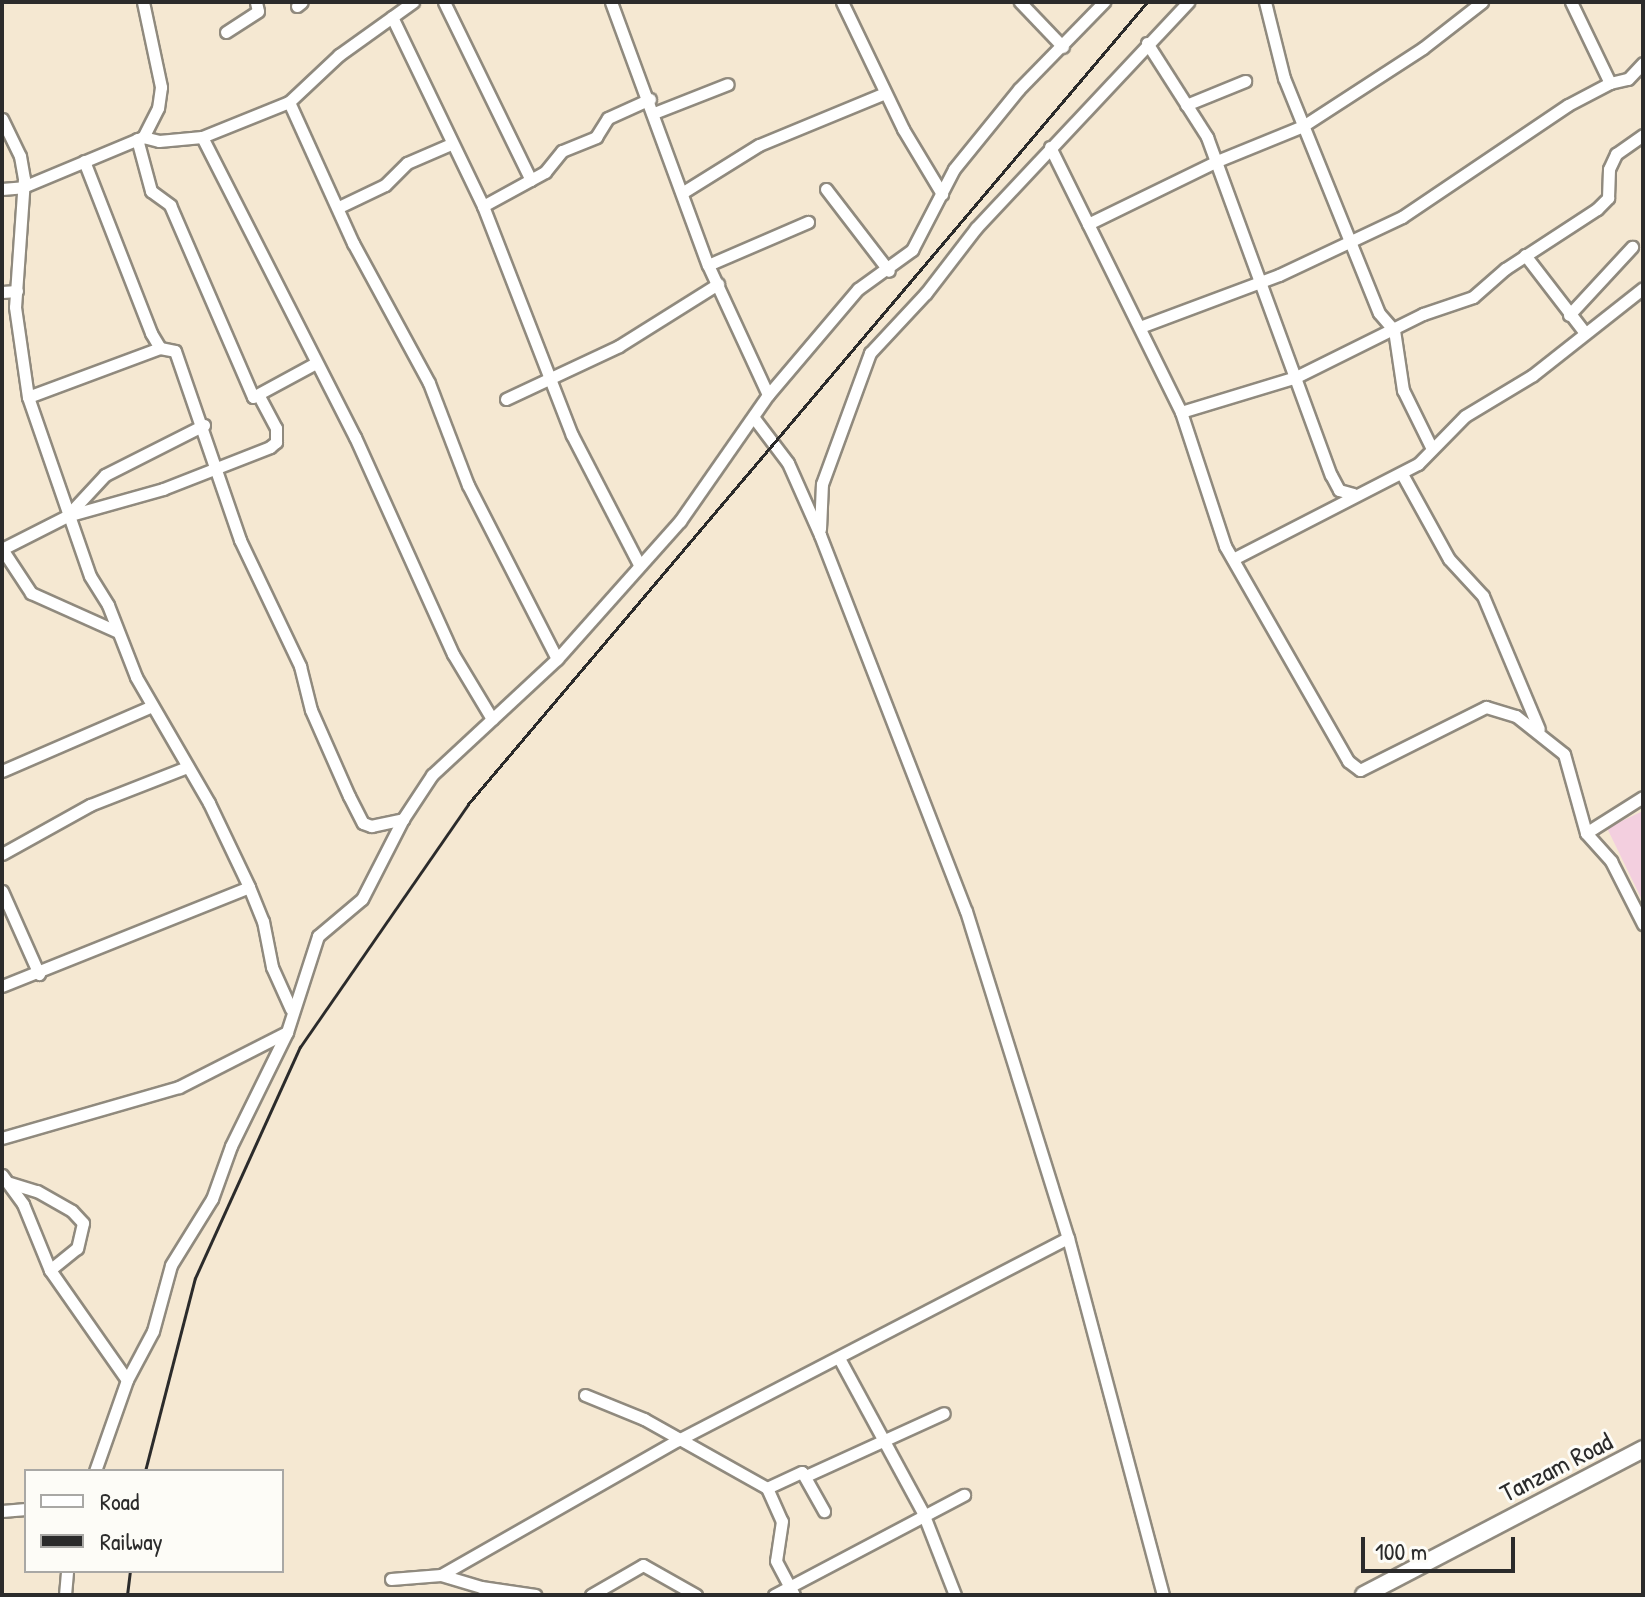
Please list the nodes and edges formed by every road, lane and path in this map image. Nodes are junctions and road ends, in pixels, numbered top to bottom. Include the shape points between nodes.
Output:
1 (143, 2) edge
2 (256, 2) edge
3 (413, 2) edge
4 (444, 2) edge
5 (611, 2) edge
6 (842, 2) edge
7 (1020, 2) edge
8 (1104, 2) edge
9 (1188, 2) edge
10 (1265, 2) edge
11 (1482, 2) edge
12 (1571, 2) edge
13 (392, 17) junction
14 (226, 32) dead end
15 (1147, 43) junction
16 (1063, 47) junction
17 (1643, 63) edge
18 (1245, 81) dead end
19 (1610, 83) junction
20 (728, 84) dead end
21 (885, 93) junction
22 (650, 99) junction
23 (289, 102) junction
24 (1186, 105) junction
25 (654, 113) junction
26 (2, 119) edge
27 (1303, 126) junction
28 (1643, 135) edge
29 (202, 137) junction
30 (140, 138) junction
31 (451, 144) junction
32 (1050, 147) junction
33 (84, 161) junction
34 (1217, 161) junction
35 (531, 180) junction
36 (23, 187) junction
37 (2, 189) edge
38 (826, 189) dead end
39 (685, 191) junction
40 (942, 194) junction
41 (483, 206) junction
42 (339, 207) junction
43 (808, 222) dead end
44 (1088, 224) junction
45 (1348, 239) junction
46 (1632, 247) dead end
47 (1525, 255) junction
48 (708, 265) junction
49 (889, 271) junction
50 (1262, 279) junction
51 (718, 284) junction
52 (1643, 288) edge
53 (17, 291) junction
54 (2, 292) edge
55 (1569, 315) junction
56 (1140, 327) junction
57 (1394, 330) junction
58 (1585, 333) junction
59 (160, 348) junction
60 (314, 364) junction
61 (549, 376) junction
62 (1296, 377) junction
63 (768, 395) junction
64 (259, 396) junction
65 (28, 397) junction
66 (506, 399) dead end
67 (1181, 412) junction
68 (754, 418) junction
69 (204, 425) junction
70 (1431, 447) junction
71 (216, 466) junction
72 (1402, 474) junction
73 (1353, 494) junction
74 (67, 516) junction
75 (820, 535) junction
76 (2, 549) edge
77 (1233, 559) junction
78 (639, 564) junction
79 (116, 631) junction
80 (557, 659) junction
81 (152, 706) junction
82 (492, 719) junction
83 (1540, 730) junction
84 (187, 767) junction
85 (2, 771) edge
86 (1643, 797) edge
87 (403, 819) junction
88 (1586, 833) junction
89 (2, 854) edge
90 (249, 887) junction
91 (2, 891) edge
92 (1643, 924) edge
93 (39, 974) junction
94 (2, 986) edge
95 (291, 1009) junction
96 (287, 1032) junction
97 (2, 1138) edge
98 (6, 1179) edge
99 (1068, 1238) junction
100 (50, 1270) junction
101 (840, 1360) junction
102 (127, 1380) junction
103 (585, 1395) dead end
104 (944, 1413) dead end
105 (678, 1440) junction
106 (881, 1442) junction
107 (1643, 1449) edge
108 (96, 1469) edge
109 (808, 1475) junction
110 (767, 1488) junction
111 (964, 1495) dead end
112 (24, 1509) edge
113 (2, 1511) edge
114 (824, 1511) dead end
115 (923, 1513) junction
116 (67, 1573) edge
117 (441, 1575) junction
118 (391, 1579) dead end
119 (792, 1591) edge
120 (65, 1595) edge
121 (535, 1595) edge
122 (591, 1595) edge
123 (696, 1595) edge
124 (774, 1595) edge
125 (955, 1595) edge
126 (1163, 1595) edge
127 (1364, 1595) edge

1 - 30 street via 161,87 158,108
2 - 14 street via 258,11
3 - 13 street
4 - 35 street
5 - 22 street
6 - 21 street
7 - 16 street
8 - 16 street
9 - 15 street
10 - 27 street
11 - 27 street via 1423,48
12 - 19 street
13 - 23 street via 339,55
13 - 31 street
15 - 24 street
15 - 32 street
16 - 40 street via 1019,89 954,169
17 - 19 street via 1628,79
18 - 24 street
19 - 45 street via 1556,113 1402,217
20 - 25 street
21 - 39 street via 759,145
21 - 40 street
22 - 25 street
22 - 35 street via 608,118 596,137 562,151
23 - 29 street
23 - 42 street
24 - 34 street
25 - 39 street
26 - 36 street via 20,156
27 - 34 street
27 - 45 street
28 - 47 street via 1612,162 1608,198 1585,220
29 - 30 street
29 - 60 street
30 - 33 street
30 - 64 street via 151,191 170,205 241,372 253,397
31 - 41 street
31 - 42 street via 407,163 385,185
32 - 44 street
32 - 75 street via 870,353 822,484
33 - 36 street
33 - 59 street
34 - 44 street
34 - 50 street
35 - 41 street
36 - 37 street
36 - 53 street
38 - 49 street
39 - 48 street
40 - 49 street via 925,233
41 - 61 street
42 - 80 street via 359,256 429,383 462,471
43 - 48 street
44 - 56 street
45 - 50 street
45 - 57 street via 1379,313
46 - 55 street
47 - 55 street
47 - 57 street via 1473,297
48 - 51 street
49 - 63 street via 858,289
50 - 56 street
50 - 62 street
51 - 61 street via 619,346
51 - 63 street
52 - 58 street
53 - 54 street
53 - 65 street via 16,329
55 - 58 street
56 - 67 street
57 - 62 street
57 - 70 street via 1403,390
58 - 70 street via 1533,375 1465,416
59 - 65 street
59 - 69 street via 175,351
60 - 64 street
60 - 82 street via 355,437 453,654
61 - 66 street
61 - 78 street via 604,503
62 - 67 street
62 - 73 street via 1331,475 1339,490
63 - 68 street
64 - 71 street via 276,428 276,442
65 - 74 street
67 - 77 street via 1214,521
68 - 75 street via 788,463
68 - 78 street via 741,429 708,487
69 - 71 street
69 - 74 street via 105,475
70 - 72 street
71 - 74 street via 163,489
71 - 87 street via 240,540 300,666 311,710 363,823
72 - 73 street
72 - 83 street via 1449,559 1483,596
73 - 77 street
74 - 76 street
74 - 79 street
75 - 99 street via 966,911
76 - 79 street via 31,593
77 - 83 street via 1354,769 1486,707
78 - 80 street
79 - 81 street
80 - 82 street
81 - 84 street
81 - 85 street
82 - 87 street via 432,775
83 - 88 street via 1564,754
84 - 89 street via 90,805
84 - 90 street
86 - 88 street
87 - 95 street via 362,899 318,936
88 - 92 street via 1611,861
90 - 93 street
90 - 95 street via 263,921 272,967
91 - 93 street
93 - 94 street
95 - 96 street
96 - 97 street via 179,1087
96 - 102 street via 231,1146 212,1199 171,1265 153,1331
98 - 100 street
98 - 100 street via 37,1191 83,1223 77,1248
99 - 101 street
99 - 126 street
100 - 102 street
101 - 105 street
101 - 106 street
102 - 108 street
103 - 105 street
104 - 106 street
105 - 110 street
105 - 117 street
106 - 109 street
106 - 115 street
107 - 127 highway, Tanzam Road
109 - 110 street via 798,1472
109 - 114 street
110 - 119 street via 782,1521 777,1565
111 - 115 street
112 - 113 street
115 - 119 street
115 - 125 street
116 - 120 street
117 - 118 street
117 - 121 street
119 - 124 street
122 - 123 street via 643,1565

